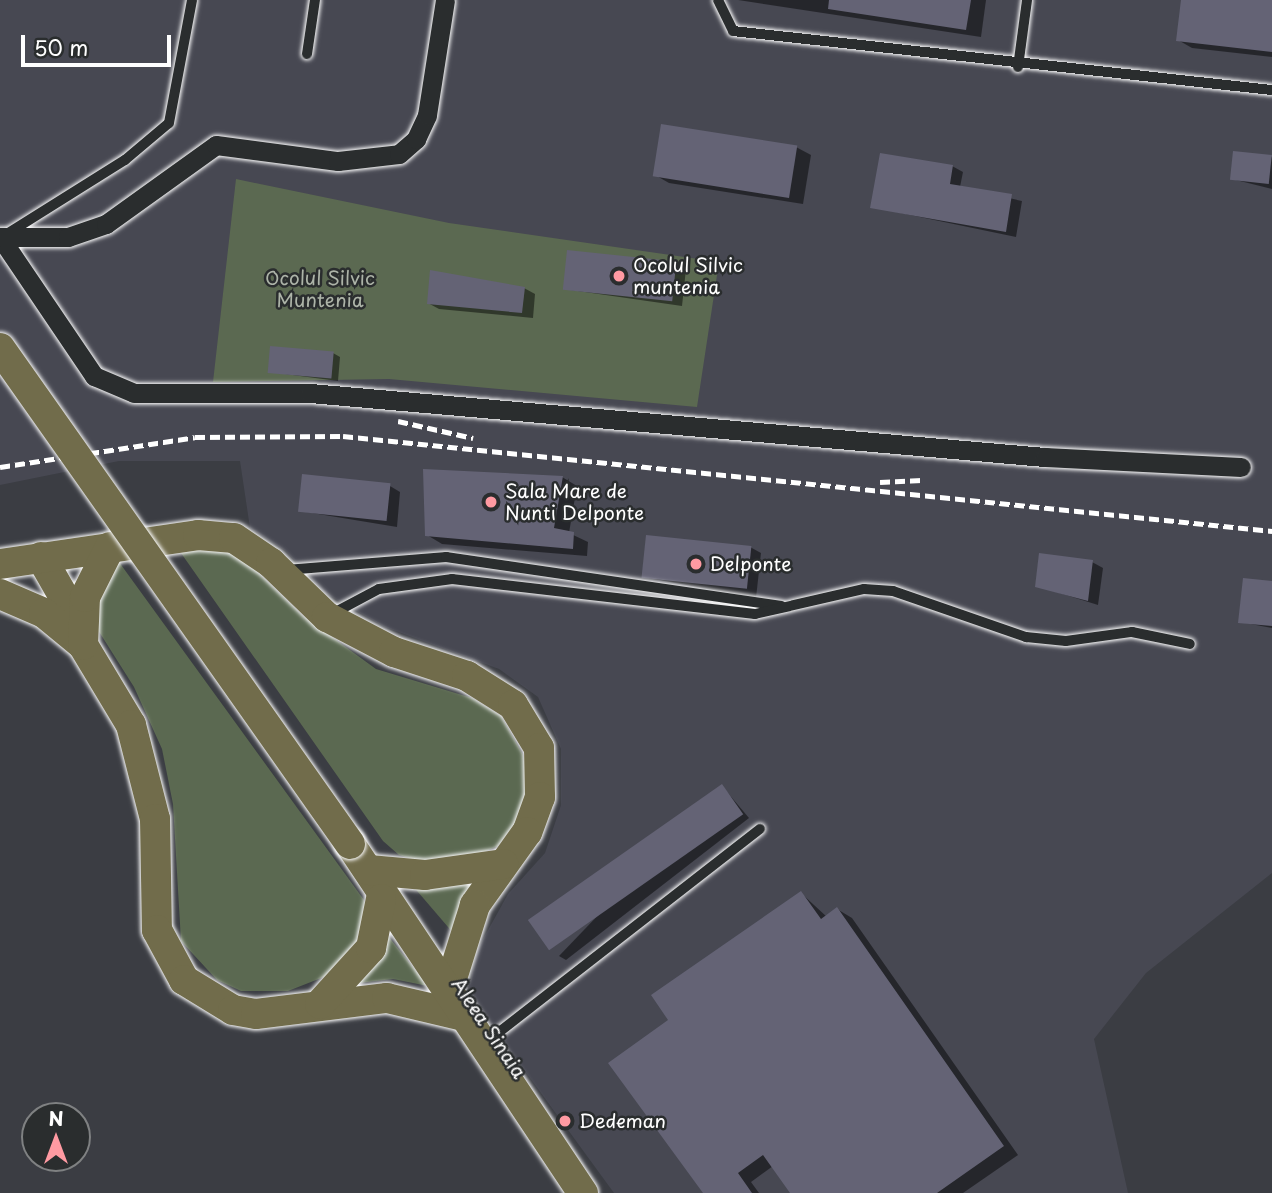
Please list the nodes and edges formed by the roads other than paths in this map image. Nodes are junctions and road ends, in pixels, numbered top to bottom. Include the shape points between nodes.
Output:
1 (192, 0) edge
2 (315, 0) edge
3 (445, 0) edge
4 (718, 0) edge
5 (1027, 0) edge
6 (307, 54) dead end
7 (1018, 67) junction
8 (1272, 90) edge
9 (0, 228) edge
10 (0, 238) edge
11 (0, 348) edge
12 (1241, 467) dead end
13 (110, 547) junction
14 (15, 563) edge
15 (279, 571) junction
16 (0, 594) edge
17 (792, 608) junction
18 (44, 613) junction
19 (327, 617) junction
20 (82, 635) junction
21 (1190, 644) dead end
22 (760, 829) dead end
23 (503, 864) junction
24 (369, 870) junction
25 (381, 899) junction
26 (453, 975) junction
27 (320, 1004) junction
28 (463, 1016) junction
29 (495, 1036) junction
30 (583, 1193) edge
31 (602, 1193) edge

1 - 10 lane via 169,123 125,160
2 - 6 lane
3 - 10 street via 426,115 416,139 399,154 357,162 216,145 106,224 68,237
4 - 7 lane via 733,31
5 - 7 lane
7 - 8 lane
9 - 10 street
10 - 12 street via 94,376 134,393 310,393 1045,457
11 - 24 main road, Aleea Sinaia, bridge
13 - 14 main road
13 - 15 main road via 214,534 250,545
13 - 20 main road via 85,597
14 - 18 main road
14 - 20 main road
15 - 17 lane via 446,557
15 - 19 main road
16 - 18 main road
17 - 19 lane via 755,614 452,579 379,589
17 - 21 lane via 864,589 893,591 1026,637 1066,641 1132,632
18 - 20 main road
19 - 23 main road via 394,652 467,676 513,705 527,723 539,748 540,797 527,832
20 - 27 main road via 143,756 155,819 155,908 167,955 184,980 233,1010 278,1014
22 - 29 lane
23 - 24 main road via 425,875
23 - 26 main road via 475,905
24 - 25 main road, Aleea Sinaia
24 - 26 main road, Aleea Sinaia via 394,890
25 - 27 main road via 371,948
25 - 28 main road, Aleea Sinaia
26 - 29 main road, Aleea Sinaia
27 - 28 main road via 387,998
28 - 30 main road, Aleea Sinaia
29 - 31 main road, Aleea Sinaia

